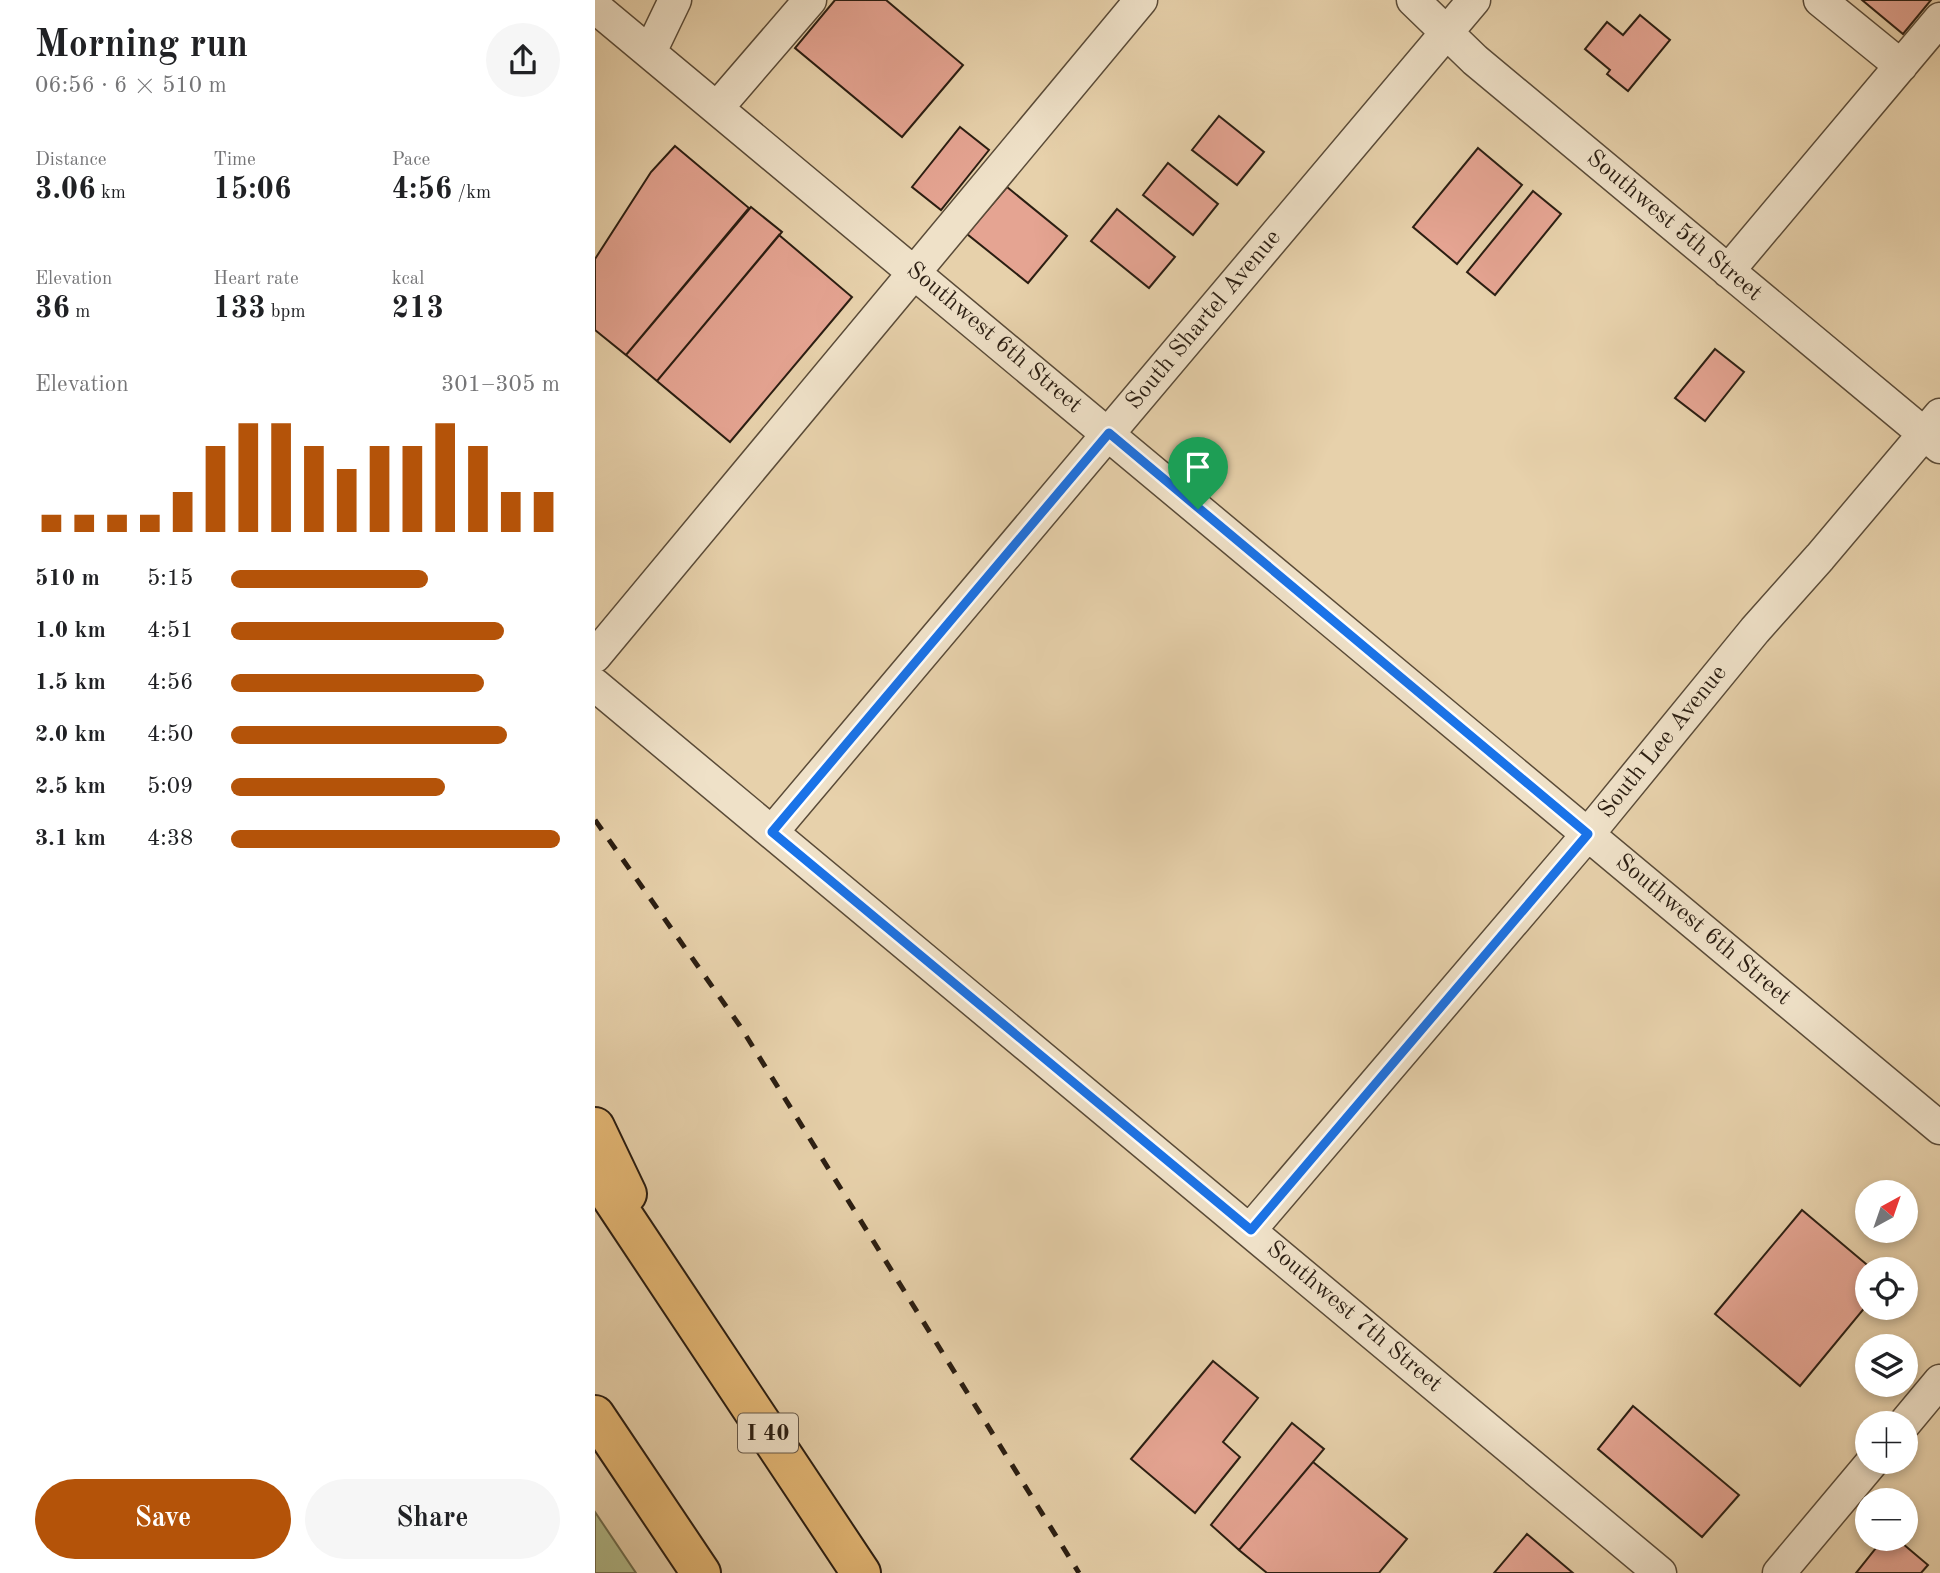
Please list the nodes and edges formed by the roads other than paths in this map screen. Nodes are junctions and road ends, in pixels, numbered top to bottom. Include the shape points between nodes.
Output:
1 (675, 0) edge
2 (810, 0) edge
3 (1141, 0) edge
4 (1413, 0) edge
5 (1474, 0) edge
6 (1821, 0) edge
7 (595, 7) edge
8 (1940, 19) edge
9 (1447, 32) junction
10 (650, 52) junction
11 (1901, 66) junction
12 (717, 108) junction
13 (914, 271) junction
14 (1728, 271) junction
15 (1935, 432) edge
16 (1109, 433) junction
17 (595, 656) edge
18 (595, 685) edge
19 (772, 832) junction
20 (1588, 834) junction
21 (595, 1127) edge
22 (1940, 1128) edge
23 (595, 1172) edge
24 (1251, 1230) junction
25 (675, 1293) junction
26 (1940, 1381) edge
27 (1915, 1411) edge
28 (595, 1415) edge
29 (1862, 1474) edge
30 (701, 1573) edge
31 (861, 1573) edge
32 (1660, 1573) edge
33 (1779, 1573) edge

1 - 10 street
2 - 12 street
3 - 13 street
4 - 9 street, Southwest 5th Street
5 - 9 street, South Shartel Avenue
6 - 11 street
7 - 10 street, Southwest 6th Street
8 - 11 street
9 - 14 street, Southwest 5th Street
9 - 16 street, South Shartel Avenue
10 - 12 street, Southwest 6th Street
11 - 14 street
12 - 13 street, Southwest 6th Street
13 - 16 street, Southwest 6th Street
13 - 17 street
14 - 15 street, Southwest 5th Street
15 - 20 street, South Lee Avenue via 1755,630
16 - 19 street, South Shartel Avenue
16 - 20 street, Southwest 6th Street
18 - 19 street, Southwest 7th Street
19 - 24 street, Southwest 7th Street
20 - 22 street, Southwest 6th Street
20 - 24 street, South Lee Avenue
21 - 25 highway
23 - 25 highway, I 40
24 - 32 street, Southwest 7th Street
25 - 31 highway, I 40
26 - 27 street
28 - 30 highway
29 - 33 street

